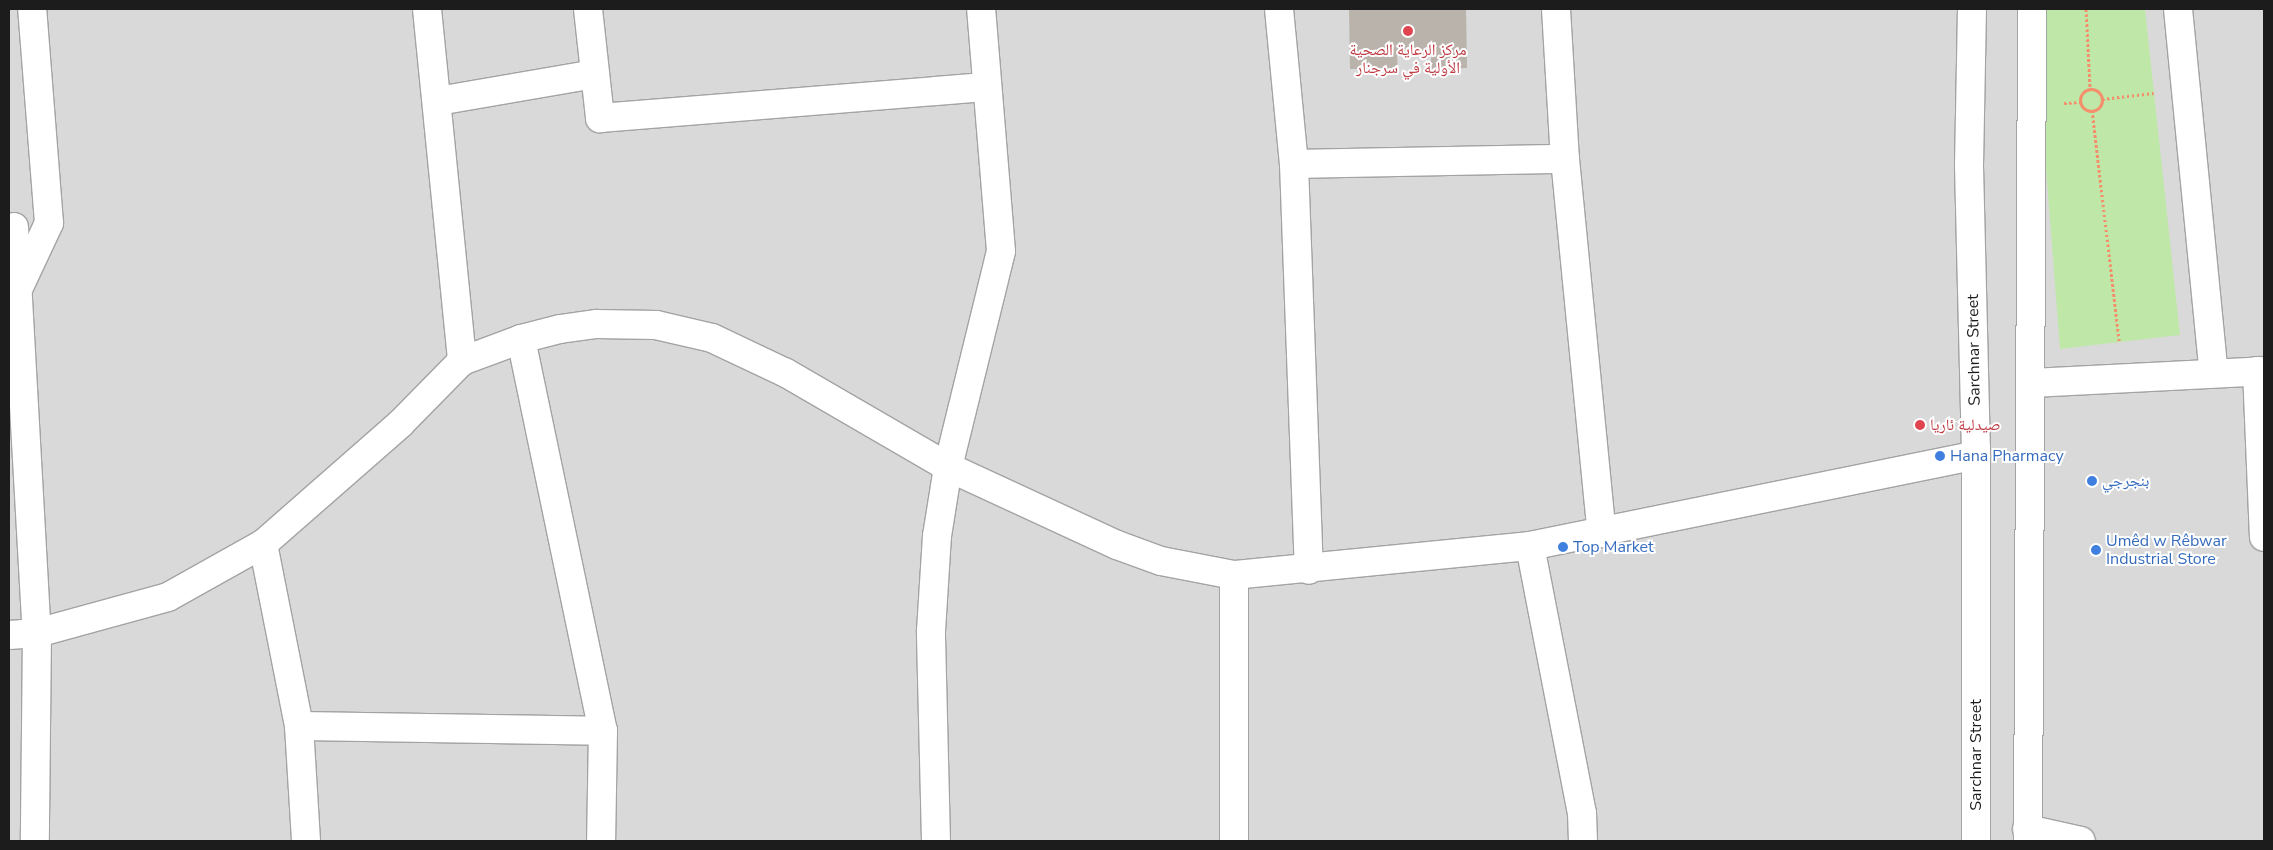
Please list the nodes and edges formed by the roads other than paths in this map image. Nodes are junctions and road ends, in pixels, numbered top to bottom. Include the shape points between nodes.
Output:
1 (32, 9) edge
2 (427, 9) edge
3 (588, 9) edge
4 (980, 9) edge
5 (1279, 9) edge
6 (1556, 9) edge
7 (1972, 9) edge
8 (2032, 9) edge
9 (2178, 9) edge
10 (595, 74) junction
11 (985, 87) junction
12 (438, 101) junction
13 (1564, 159) junction
14 (1294, 164) junction
15 (49, 223) junction
16 (11, 228) edge
17 (17, 291) junction
18 (521, 339) junction
19 (462, 362) junction
20 (2261, 371) edge
21 (2214, 373) junction
22 (2031, 383) junction
23 (1976, 455) junction
24 (948, 467) junction
25 (1602, 532) junction
26 (2264, 537) edge
27 (263, 544) junction
28 (1530, 546) junction
29 (1309, 570) junction
30 (1234, 575) junction
31 (37, 633) junction
32 (9, 635) edge
33 (299, 726) junction
34 (603, 731) junction
35 (2028, 835) edge
36 (35, 841) edge
37 (306, 841) edge
38 (601, 841) edge
39 (936, 841) edge
40 (1234, 841) edge
41 (1583, 841) edge
42 (1976, 841) edge
43 (2081, 841) edge

1 - 15 street
2 - 12 street
3 - 10 street
4 - 11 street
5 - 14 street
6 - 13 street
7 - 23 street, Sarchnar Street via 1969,166
8 - 22 street
9 - 21 street
10 - 11 street via 600,118
10 - 12 street
11 - 24 street via 1001,251
12 - 19 street
13 - 14 street
13 - 25 street
14 - 29 street
15 - 16 street
15 - 17 street
16 - 17 street
17 - 31 street
18 - 19 street
18 - 24 street via 597,324 628,323 687,330 712,338 786,373
18 - 34 street
19 - 27 street via 400,424
20 - 21 street
20 - 26 street
21 - 22 street
22 - 35 street
23 - 25 street
23 - 42 street, Sarchnar Street
24 - 30 street via 1117,545 1160,561
24 - 39 street via 937,536 931,631
25 - 28 street
27 - 31 street via 168,596
27 - 33 street
28 - 29 street
28 - 41 street via 1582,813
29 - 30 street
30 - 40 street
31 - 32 street
31 - 36 street
33 - 34 street
33 - 37 street
34 - 38 street
35 - 43 street

